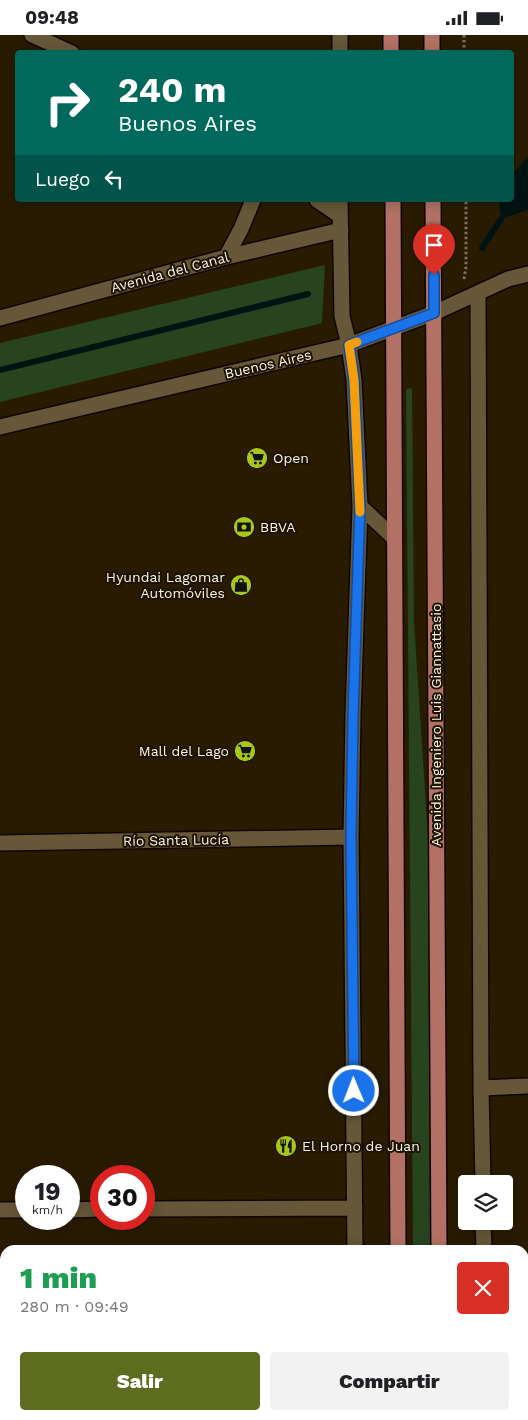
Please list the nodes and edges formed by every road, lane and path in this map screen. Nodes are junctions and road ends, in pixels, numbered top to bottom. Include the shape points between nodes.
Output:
1 (32, 35) edge
2 (340, 35) edge
3 (391, 35) edge
4 (432, 35) edge
5 (464, 35) edge
6 (65, 50) edge
7 (340, 50) edge
8 (391, 50) edge
9 (432, 50) edge
10 (464, 50) edge
11 (252, 202) edge
12 (320, 202) edge
13 (393, 202) edge
14 (433, 202) edge
15 (466, 202) edge
16 (340, 215) edge
17 (226, 257) junction
18 (528, 274) edge
19 (478, 294) junction
20 (461, 300) junction
21 (434, 313) junction
22 (0, 318) edge
23 (394, 329) junction
24 (349, 345) junction
25 (0, 427) edge
26 (360, 506) junction
27 (394, 538) junction
28 (351, 837) junction
29 (0, 843) edge
30 (528, 1086) edge
31 (481, 1088) junction
32 (483, 1175) edge
33 (355, 1207) junction
34 (155, 1209) edge
35 (0, 1210) edge
36 (15, 1210) edge
37 (483, 1230) edge
38 (355, 1245) edge
39 (398, 1245) edge
40 (439, 1245) edge
41 (484, 1245) edge

1 - 6 street
2 - 7 street
3 - 8 main road
4 - 9 main road
5 - 10 path
11 - 17 street
12 - 16 street
13 - 23 main road
14 - 21 main road, Avenida Ingeniero Luis Giannattasio
15 - 20 path via 466,267
16 - 17 street, Avenida del Canal
16 - 24 street via 342,316
17 - 22 street, Avenida del Canal
18 - 19 street, Buenos Aires via 508,279
19 - 20 street, Buenos Aires
19 - 31 street
20 - 21 street, Buenos Aires
21 - 23 street, Buenos Aires
21 - 40 main road, Avenida Ingeniero Luis Giannattasio
23 - 24 street, Buenos Aires
23 - 27 main road
24 - 25 street, Buenos Aires
24 - 26 street via 354,380
26 - 27 street
26 - 28 street
27 - 39 main road
28 - 29 street, Río Santa Lucía
28 - 33 street
30 - 31 street
31 - 32 street
33 - 34 street
33 - 38 street
35 - 36 street
37 - 41 street

